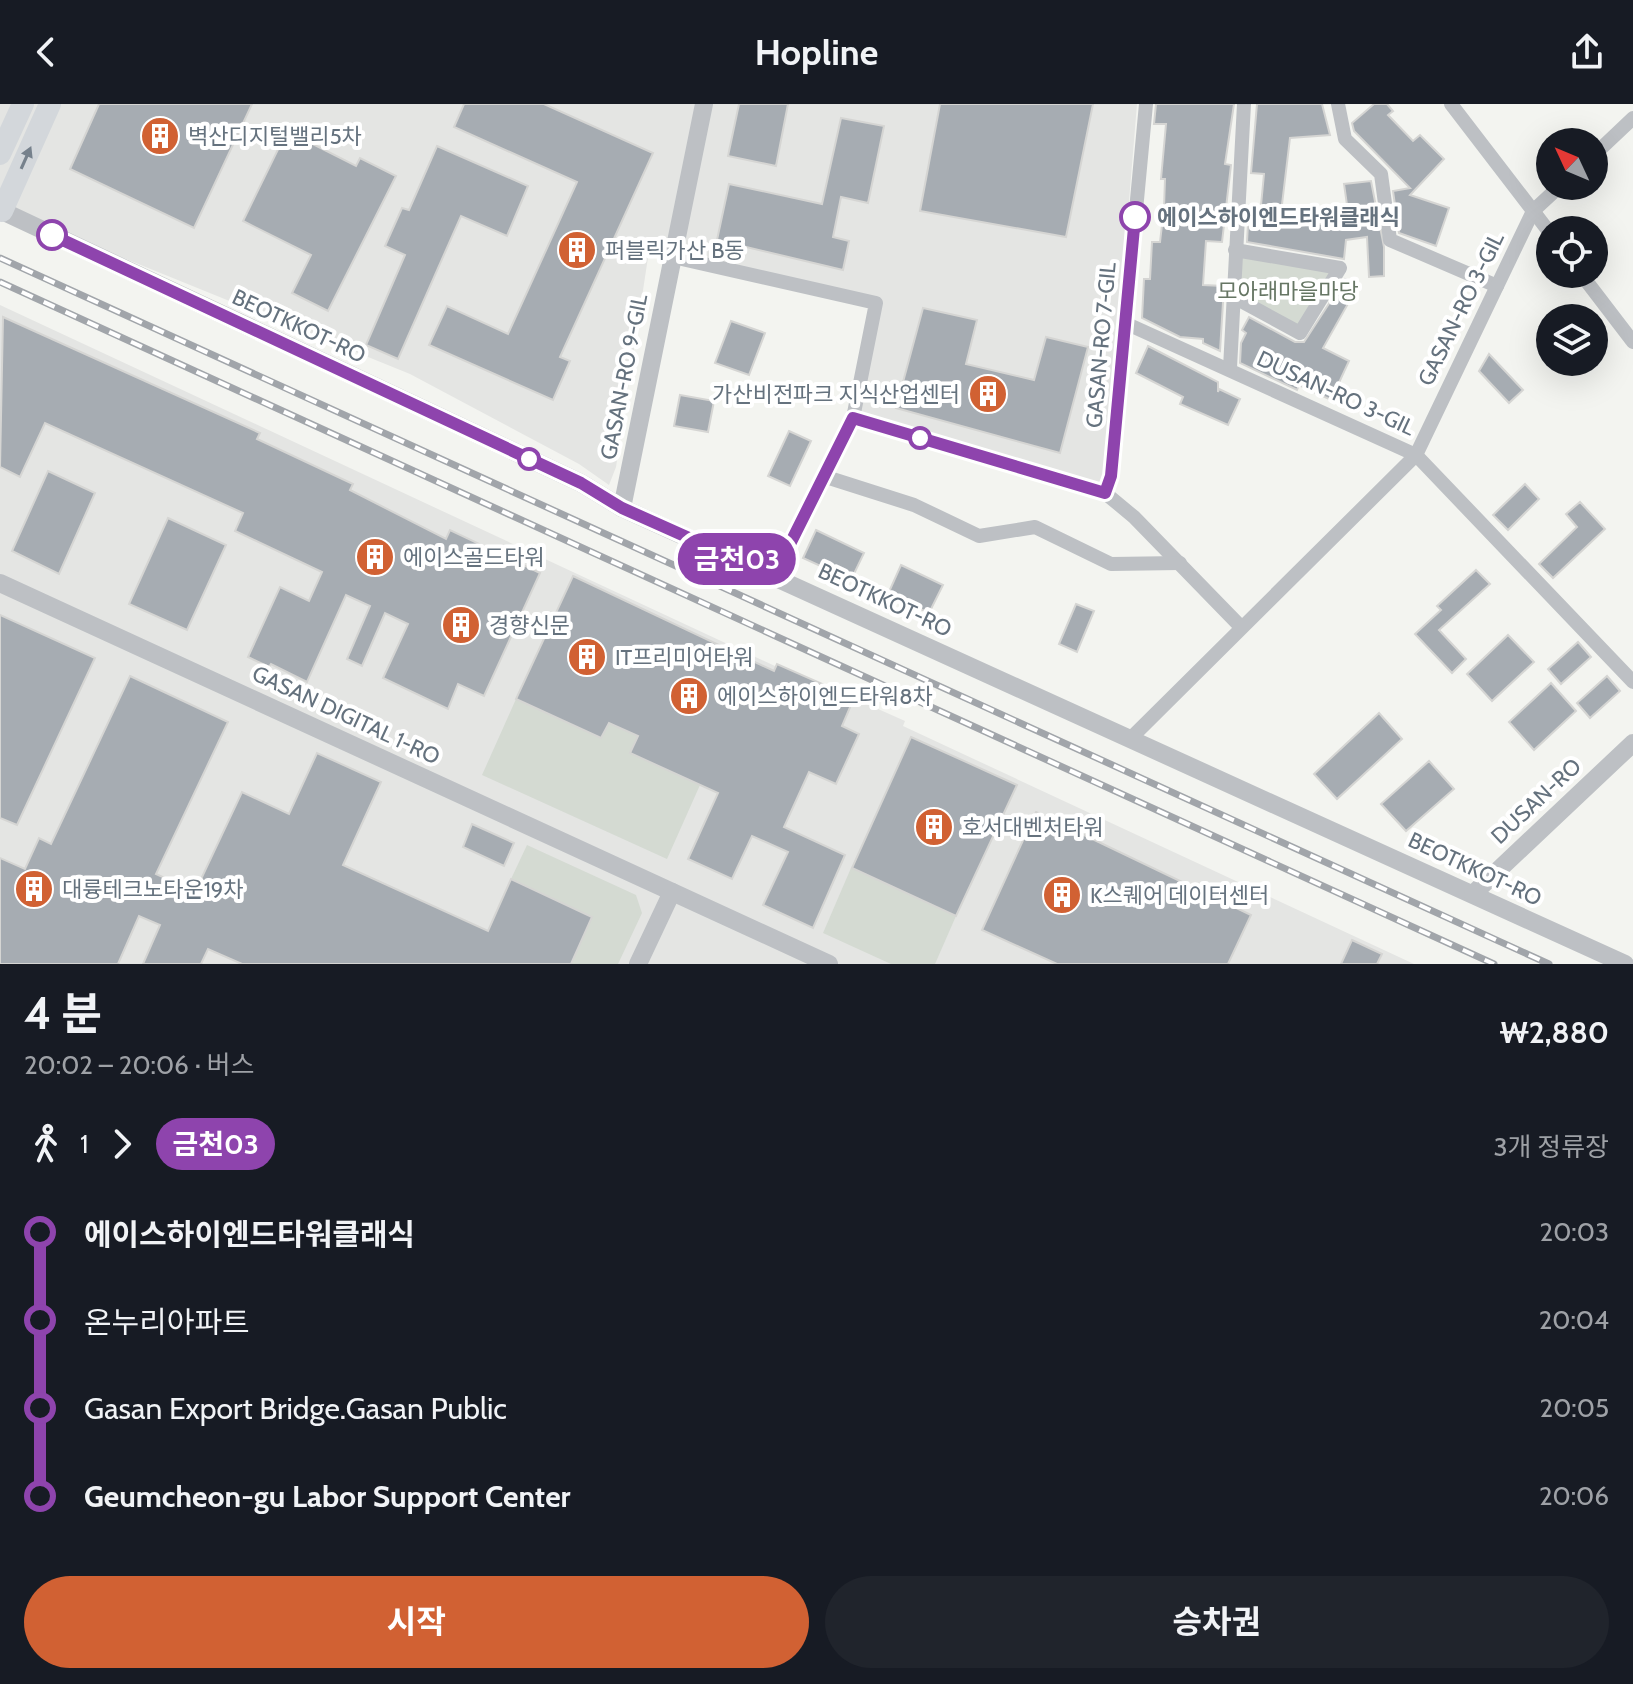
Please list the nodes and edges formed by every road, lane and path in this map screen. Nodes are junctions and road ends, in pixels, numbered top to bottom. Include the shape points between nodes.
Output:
1 (23, 104) edge
2 (50, 104) edge
3 (704, 104) edge
4 (1146, 104) edge
5 (1244, 104) edge
6 (1338, 104) edge
7 (1451, 104) edge
8 (1633, 118) edge
9 (1608, 142) edge
10 (0, 154) edge
11 (1545, 200) edge
12 (1, 211) edge
13 (1533, 211) junction
14 (1537, 216) edge
15 (1235, 250) junction
16 (673, 257) junction
17 (1497, 286) junction
18 (1592, 288) edge
19 (1232, 296) junction
20 (1125, 323) junction
21 (1633, 342) edge
22 (1230, 368) junction
23 (853, 418) junction
24 (1416, 455) junction
25 (823, 476) junction
26 (1105, 493) junction
27 (622, 508) junction
28 (1180, 563) junction
29 (774, 576) junction
30 (0, 583) edge
31 (1241, 627) junction
32 (1633, 682) edge
33 (1130, 739) junction
34 (1633, 743) edge
35 (672, 892) junction
36 (1473, 894) junction
37 (638, 964) edge
38 (829, 964) edge
39 (1625, 964) edge

1 - 10 main road
12 -> 2 main road
3 - 16 street, GASAN-RO 9-GIL
4 - 20 street, GASAN-RO 7-GIL
5 - 15 street
6 - 17 street via 1345,139 1381,174 1390,240
7 - 13 street
8 - 9 street
11 - 13 street, GASAN-RO 3-GIL
12 - 27 street, BEOTKKOT-RO via 581,483
13 - 14 street
13 - 17 street, GASAN-RO 3-GIL
15 - 19 street
15 - 19 street via 1340,268 1300,333
16 - 23 street via 876,303
16 - 27 street, GASAN-RO 9-GIL
17 - 24 street, GASAN-RO 3-GIL
18 - 21 street
19 - 22 street
20 - 22 street, DUSAN-RO 3-GIL
20 - 26 street, GASAN-RO 7-GIL
22 - 24 street, DUSAN-RO 3-GIL
23 - 25 street
23 - 26 street
24 - 31 street, GASAN-RO 3-GIL
24 - 32 street, DUSAN-RO 3-GIL
25 - 28 street via 914,505 979,536 1035,527 1111,564
25 - 29 street
26 - 28 street
27 - 29 street, BEOTKKOT-RO
28 - 31 street
29 - 33 street, BEOTKKOT-RO
30 - 35 street, GASAN DIGITAL 1-RO
31 - 33 street, GASAN-RO 3-GIL
33 - 36 street, BEOTKKOT-RO
34 - 36 street, DUSAN-RO
35 - 37 street
35 - 38 street, GASAN DIGITAL 1-RO
36 - 39 street, BEOTKKOT-RO

